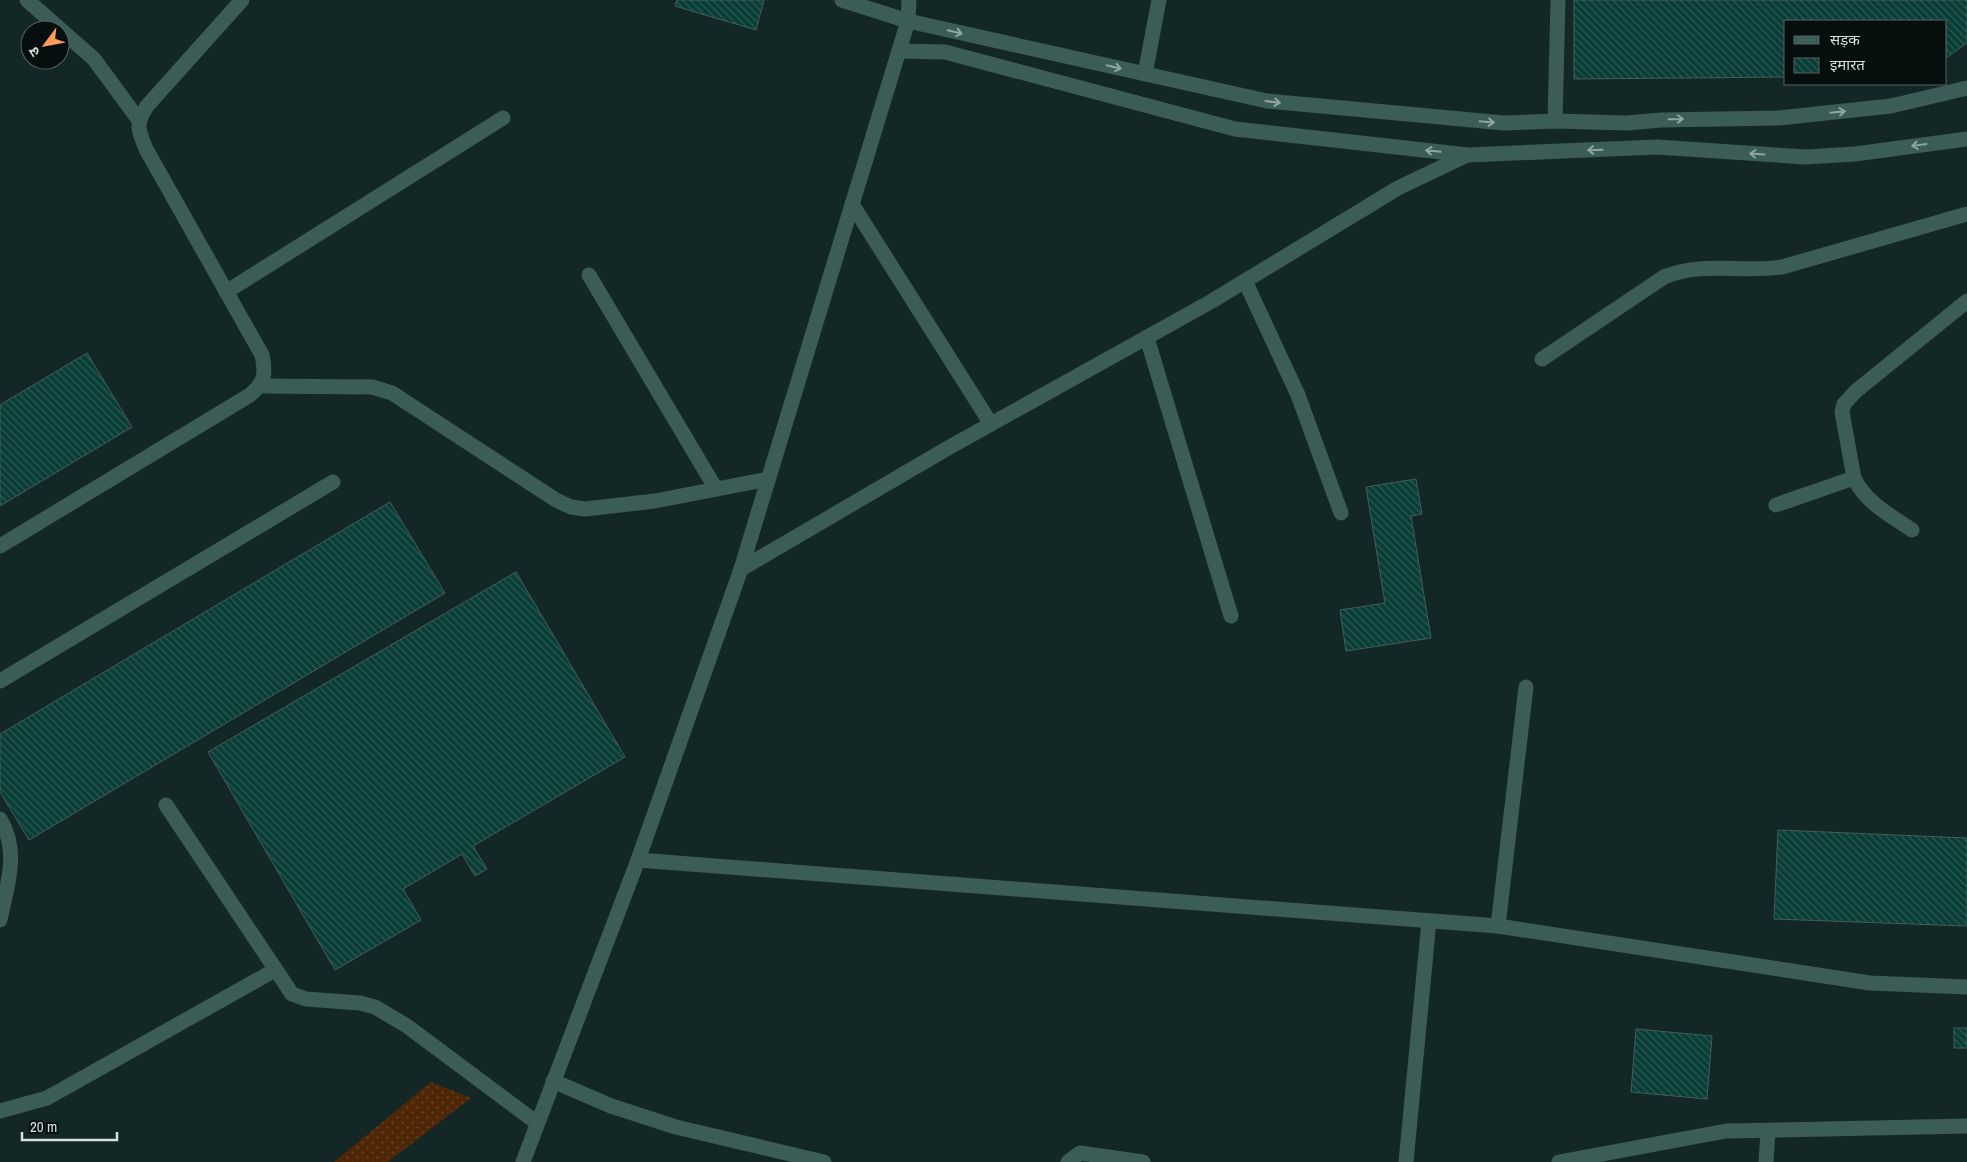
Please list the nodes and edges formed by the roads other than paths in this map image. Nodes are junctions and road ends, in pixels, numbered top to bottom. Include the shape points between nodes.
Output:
1 (27, 0) edge
2 (242, 0) edge
3 (842, 0) edge
4 (909, 0) edge
5 (1159, 0) edge
6 (1558, 0) edge
7 (908, 21) junction
8 (899, 51) junction
9 (1145, 74) junction
10 (1967, 88) edge
11 (503, 118) dead end
12 (138, 119) junction
13 (1554, 121) junction
14 (1967, 139) edge
15 (1468, 155) junction
16 (852, 204) junction
17 (1967, 214) edge
18 (589, 274) dead end
19 (1245, 281) junction
20 (226, 292) junction
21 (1967, 301) edge
22 (1147, 338) junction
23 (1542, 360) dead end
24 (259, 386) junction
25 (990, 424) junction
26 (1854, 478) junction
27 (768, 479) junction
28 (334, 482) dead end
29 (716, 489) junction
30 (1776, 506) dead end
31 (1341, 513) dead end
32 (1912, 530) dead end
33 (0, 546) edge
34 (741, 569) junction
35 (1230, 616) dead end
36 (0, 681) edge
37 (1526, 687) dead end
38 (166, 805) dead end
39 (0, 819) edge
40 (638, 860) junction
41 (0, 920) edge
42 (1429, 921) junction
43 (1498, 926) junction
44 (275, 970) junction
45 (1967, 987) edge
46 (553, 1081) junction
47 (0, 1111) edge
48 (537, 1122) junction
49 (1967, 1126) edge
50 (1768, 1131) junction
51 (1579, 1160) edge
52 (523, 1162) edge
53 (824, 1162) edge
54 (1068, 1162) edge
55 (1143, 1162) edge
56 (1406, 1162) edge
57 (1560, 1162) edge
58 (1766, 1162) edge

1 - 12 street via 94,59
2 - 12 street
3 - 7 street
4 - 7 street
5 - 9 street
6 - 13 street
7 - 8 street
7 -> 9 street
15 -> 8 street via 1235,129 944,52
8 - 16 street
9 -> 13 street via 1267,101 1504,123
13 -> 10 street via 1627,123 1778,118 1891,106
11 - 20 street
12 - 20 street via 146,149
14 -> 15 street via 1806,157 1657,147
15 - 19 street via 1398,188
16 - 25 street
16 - 27 street
17 - 23 street via 1782,267 1678,271 1664,277
18 - 29 street
19 - 22 street
19 - 31 street via 1298,395
20 - 24 street via 262,355 266,370
21 - 26 street via 1844,404 1842,412
22 - 25 street
22 - 35 street
24 - 29 street via 372,387 392,393 571,507 585,509 655,501
24 - 33 street via 250,395
25 - 34 street
26 - 30 street
26 - 32 street via 1869,500
27 - 29 street
27 - 34 street
28 - 36 street
34 - 40 street
37 - 43 street
38 - 44 street
39 - 41 street via 7,830 12,860
40 - 42 street
40 - 46 street
42 - 43 street
42 - 56 street
43 - 45 street via 1870,982
44 - 47 street via 47,1098
44 - 48 street via 292,994 299,997 376,1007 407,1026
46 - 48 street
46 - 53 street via 611,1106 676,1127
48 - 52 street
49 - 50 street
50 - 51 street via 1726,1132
50 - 58 street
51 - 57 street
54 - 55 street via 1080,1153

